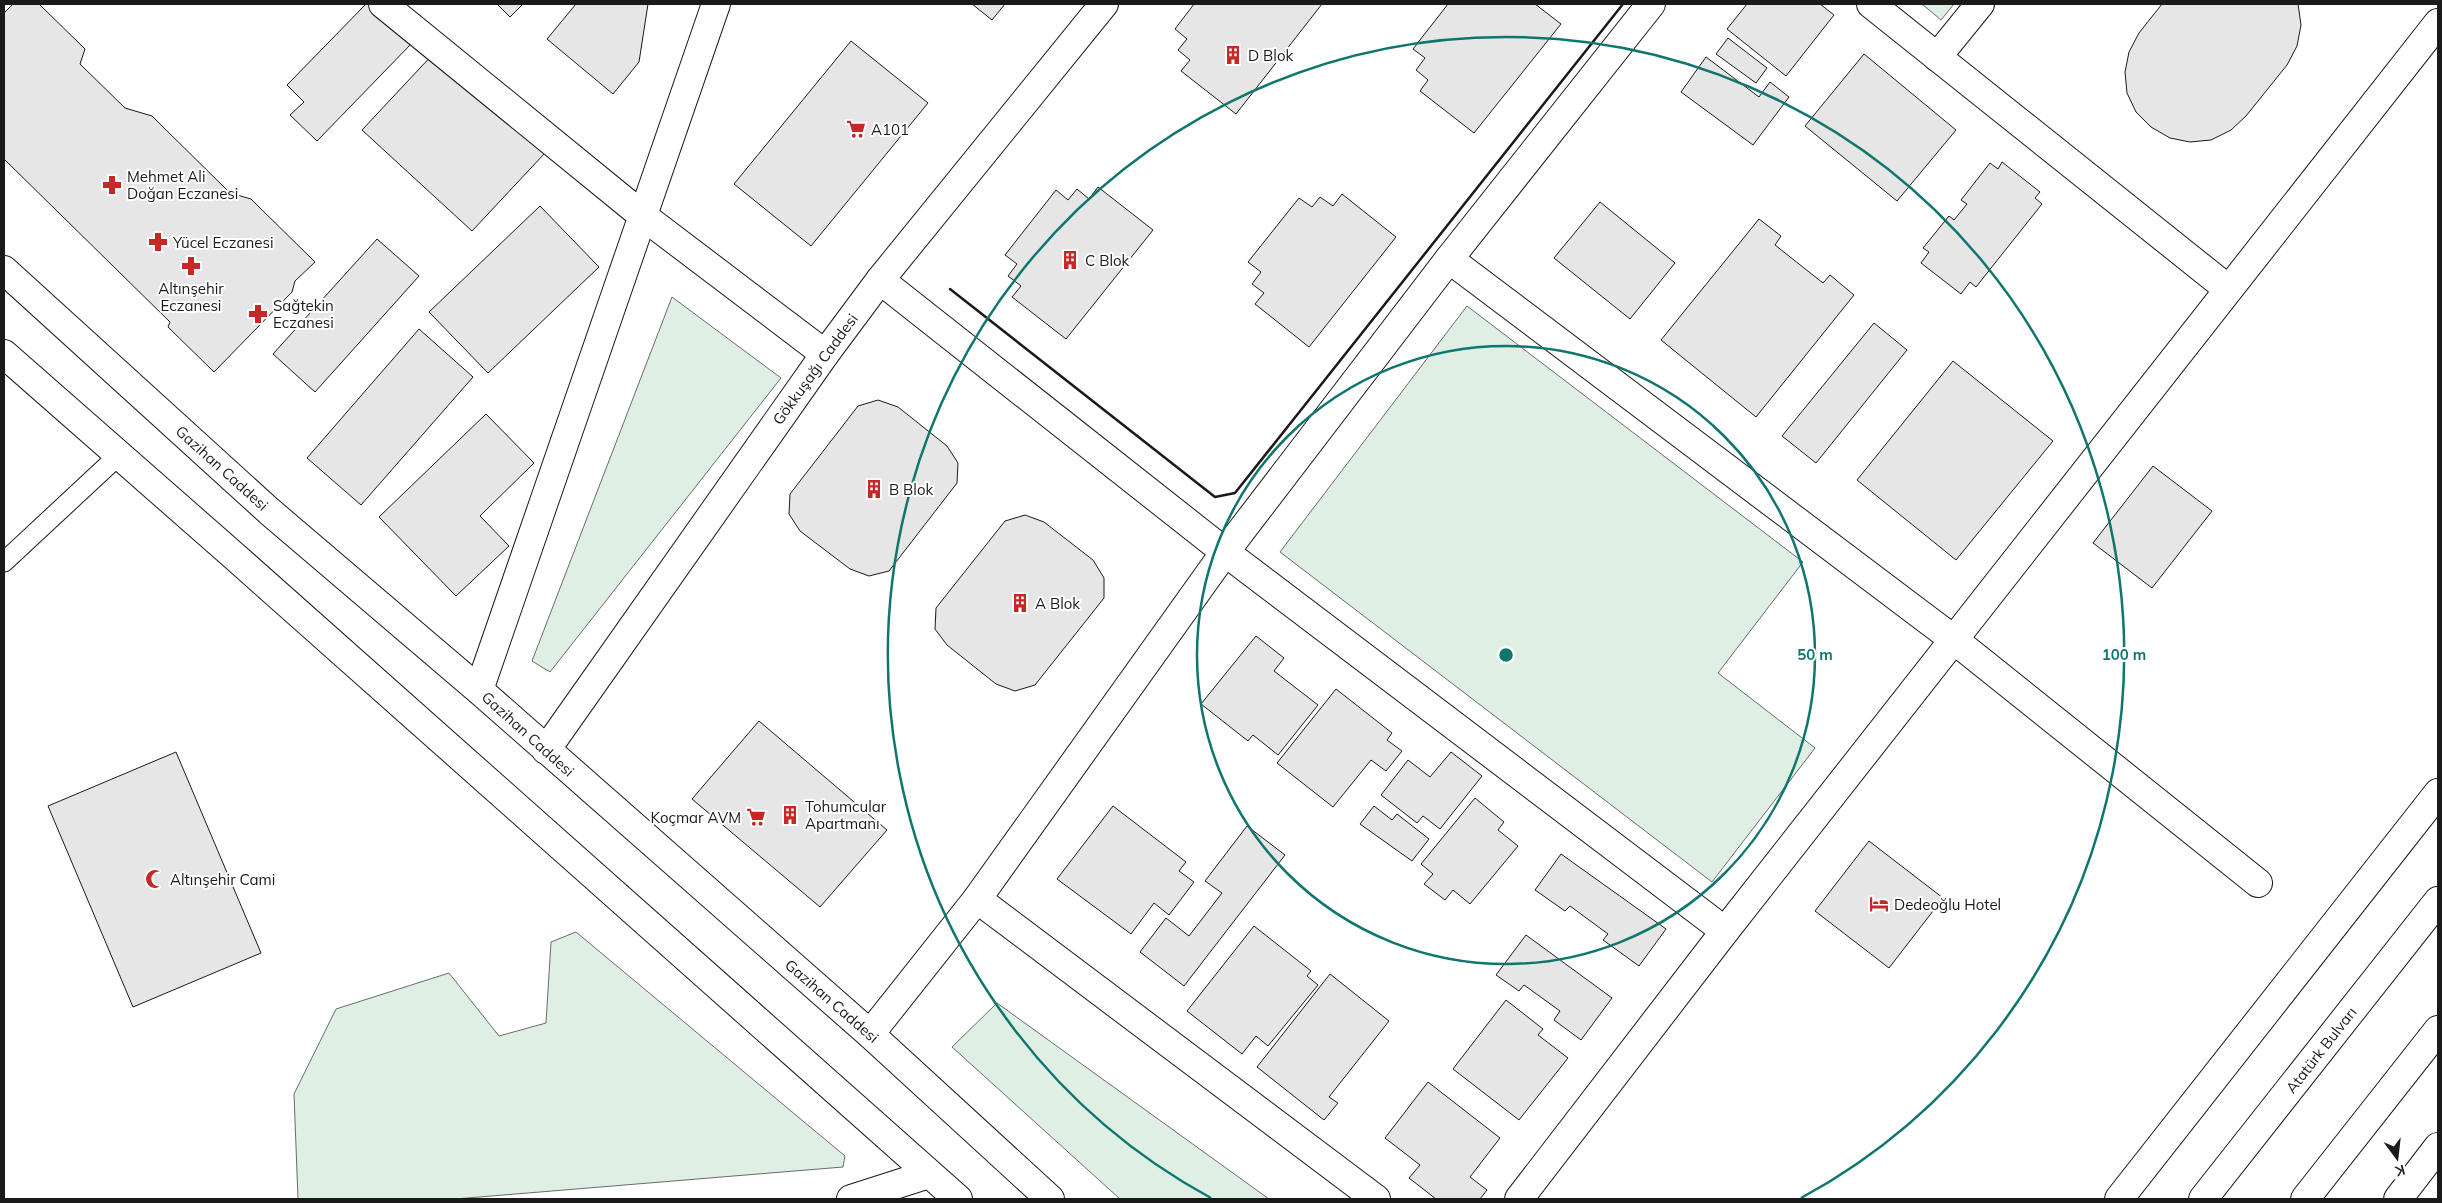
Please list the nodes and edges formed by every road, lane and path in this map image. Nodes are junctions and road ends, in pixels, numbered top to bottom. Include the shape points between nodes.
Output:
1 (383, 4) edge
2 (716, 4) edge
3 (1104, 4) edge
4 (1651, 4) edge
5 (1871, 4) edge
6 (1980, 4) edge
7 (2438, 23) edge
8 (1937, 57) junction
9 (643, 216) junction
10 (1449, 260) junction
11 (4, 270) edge
12 (880, 280) junction
13 (2228, 289) junction
14 (4, 354) edge
15 (824, 354) junction
16 (119, 455) junction
17 (1225, 552) junction
18 (4, 562) edge
19 (1953, 639) junction
20 (479, 690) junction
21 (546, 750) junction
22 (2438, 793) edge
23 (2258, 883) dead end
24 (977, 899) junction
25 (2438, 901) edge
26 (1725, 930) junction
27 (2438, 1030) edge
28 (870, 1034) junction
29 (2438, 1147) edge
30 (929, 1174) junction
31 (851, 1199) edge
32 (958, 1199) edge
33 (1050, 1199) edge
34 (1376, 1199) edge
35 (1519, 1199) edge
36 (2119, 1199) edge
37 (2203, 1199) edge
38 (2305, 1199) edge
39 (2398, 1199) edge

1 - 9 main road
2 - 9 main road
3 - 12 main road, Gökkuşağı Caddesi
4 - 10 main road
5 - 8 main road
6 - 8 main road
7 - 13 main road
8 - 13 main road
9 - 15 main road
9 - 20 main road
10 - 17 main road
10 - 19 main road
11 - 20 main road, Gazihan Caddesi via 270,511
12 - 15 main road, Gökkuşağı Caddesi
12 - 17 main road
13 - 19 main road
14 - 16 main road
15 - 21 main road, Gökkuşağı Caddesi
16 - 18 lane
16 - 30 main road
17 - 24 main road
17 - 26 main road
19 - 23 main road
19 - 26 main road
20 - 21 main road, Gazihan Caddesi
21 - 28 main road, Gazihan Caddesi
22 - 36 main road
24 - 28 main road
24 - 34 main road
25 - 37 main road, Atatürk Bulvarı
26 - 35 main road
27 - 38 main road
28 - 33 main road, Gazihan Caddesi
29 - 39 main road
30 - 31 main road
30 - 32 main road

